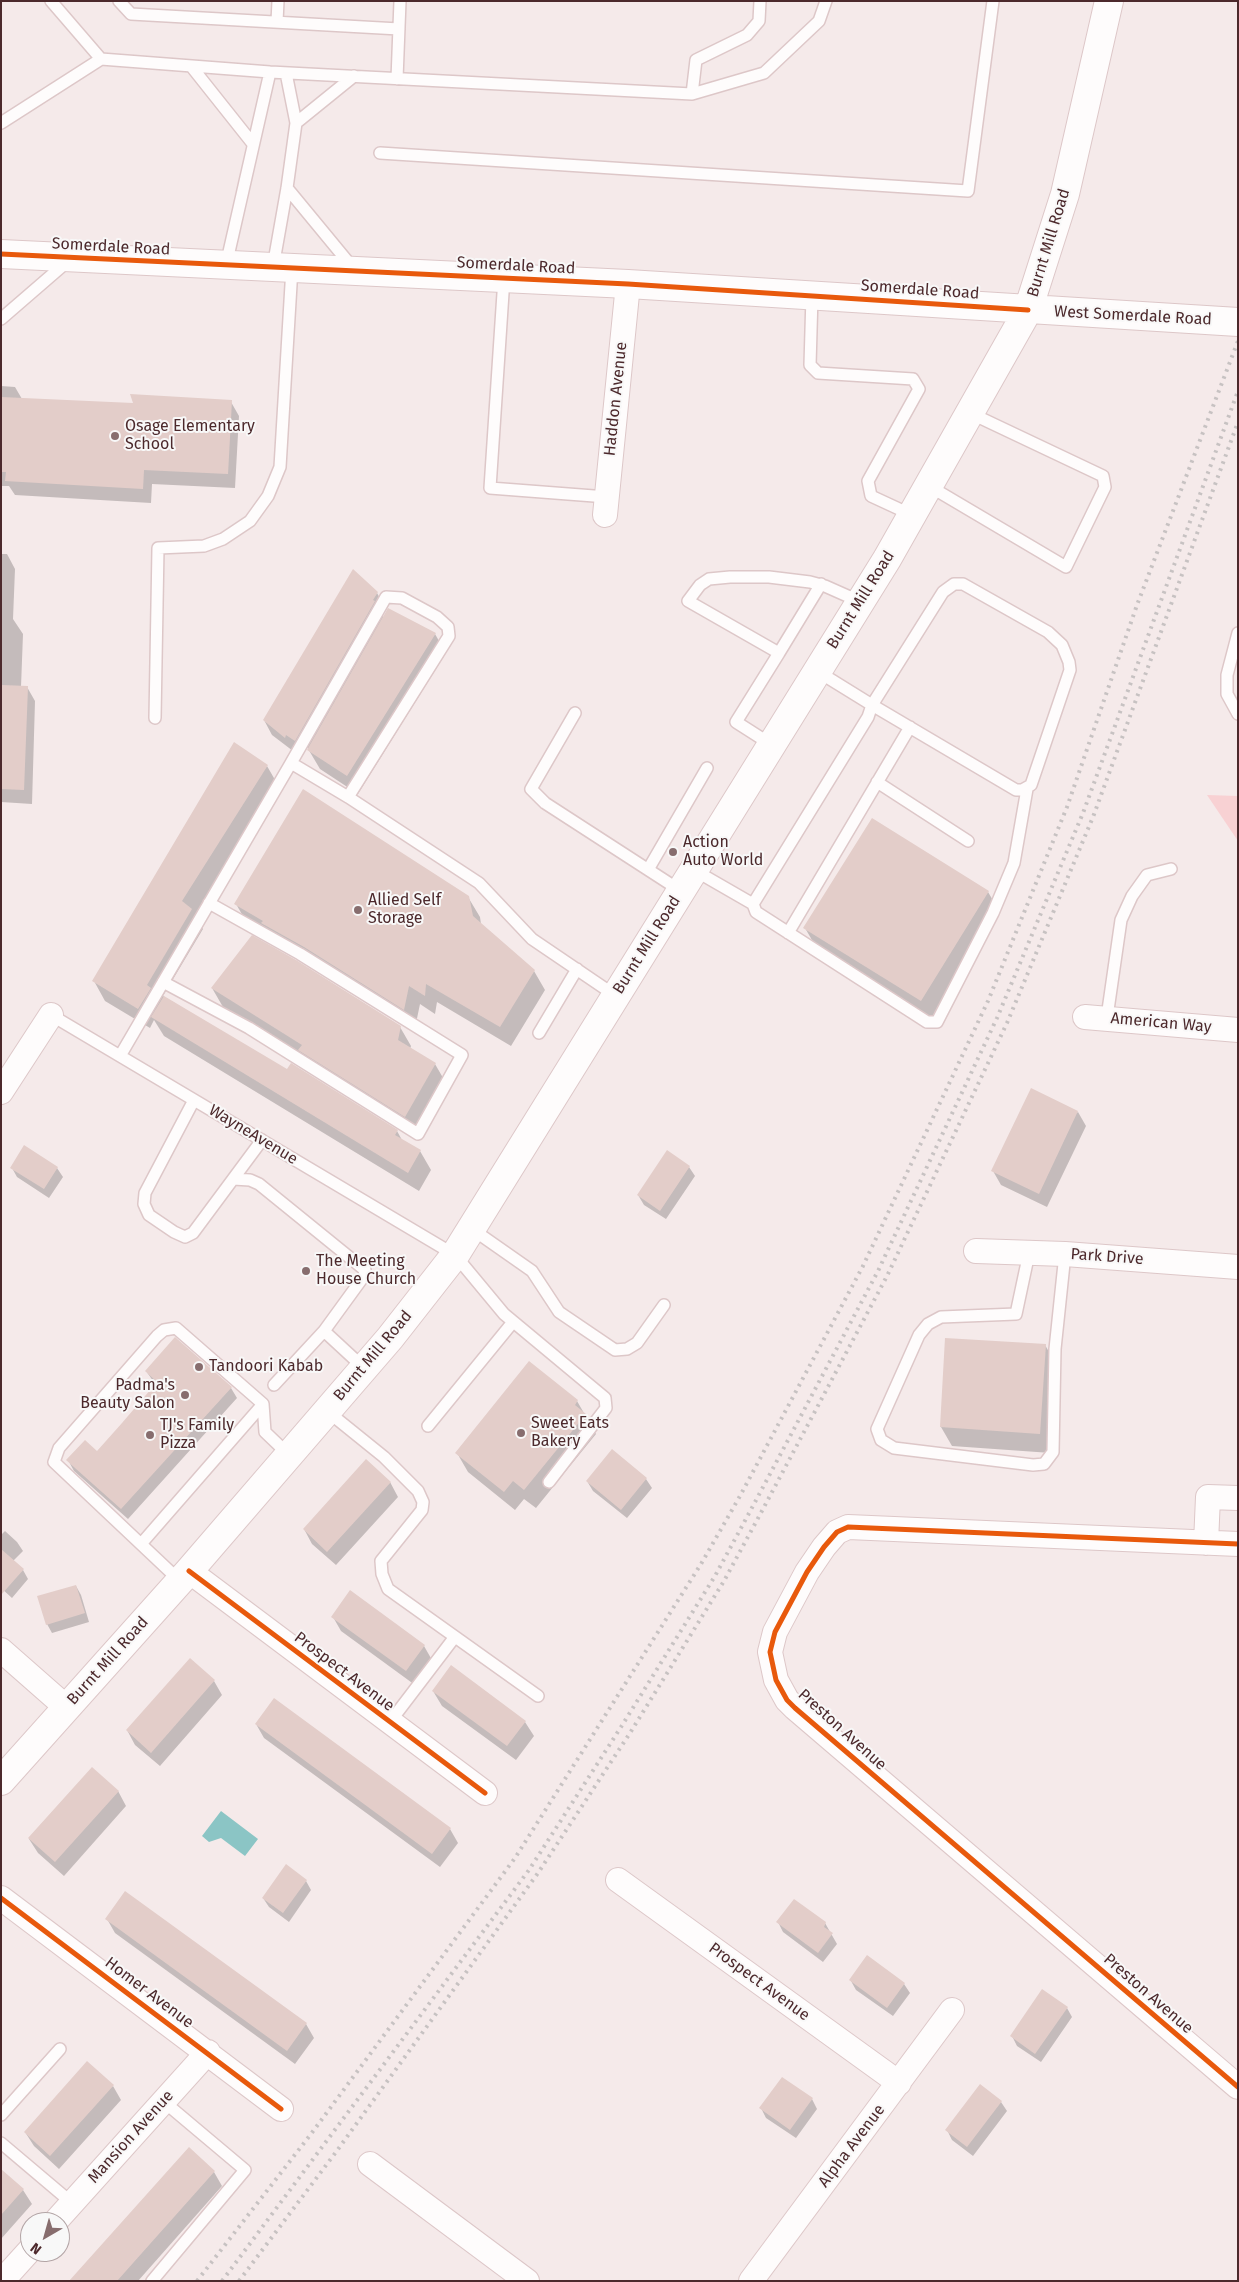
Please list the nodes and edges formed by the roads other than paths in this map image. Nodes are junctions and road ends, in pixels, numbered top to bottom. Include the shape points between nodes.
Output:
1 (51, 1) edge
2 (119, 1) edge
3 (278, 1) edge
4 (400, 1) edge
5 (760, 1) edge
6 (826, 1) edge
7 (993, 1) edge
8 (1110, 1) edge
9 (277, 22) junction
10 (399, 29) junction
11 (101, 59) junction
12 (191, 66) junction
13 (270, 72) junction
14 (286, 73) junction
15 (354, 76) junction
16 (397, 79) junction
17 (692, 94) junction
18 (1, 123) edge
19 (296, 123) junction
20 (253, 144) junction
21 (380, 153) dead end
22 (287, 188) junction
23 (1, 254) edge
24 (72, 257) junction
25 (226, 265) junction
26 (282, 268) junction
27 (356, 271) junction
28 (504, 278) junction
29 (628, 284) junction
30 (812, 296) junction
31 (1028, 310) junction
32 (1, 319) edge
33 (1238, 322) edge
34 (970, 413) junction
35 (928, 486) junction
36 (606, 506) joint
37 (912, 515) junction
38 (821, 584) junction
39 (861, 602) junction
40 (1238, 633) edge
41 (779, 653) junction
42 (817, 671) junction
43 (872, 705) junction
44 (575, 713) dead end
45 (1238, 714) edge
46 (155, 718) dead end
47 (910, 727) junction
48 (772, 745) junction
49 (290, 763) junction
50 (707, 768) dead end
51 (877, 782) junction
52 (1028, 789) junction
53 (348, 797) junction
54 (968, 841) dead end
55 (649, 868) junction
56 (1171, 869) dead end
57 (687, 880) junction
58 (209, 903) junction
59 (753, 904) junction
60 (788, 933) junction
61 (577, 969) junction
62 (163, 982) junction
63 (616, 996) junction
64 (51, 1015) joint
65 (1096, 1017) joint
66 (1238, 1030) edge
67 (539, 1033) dead end
68 (120, 1056) junction
69 (1, 1092) edge
70 (194, 1100) junction
71 (262, 1140) junction
72 (233, 1179) junction
73 (471, 1228) junction
74 (976, 1250) dead end
75 (1030, 1252) junction
76 (1065, 1254) junction
77 (454, 1255) junction
78 (1238, 1267) edge
79 (664, 1305) dead end
80 (513, 1322) junction
81 (324, 1331) junction
82 (364, 1368) junction
83 (274, 1385) dead end
84 (263, 1404) junction
85 (327, 1410) junction
86 (428, 1426) dead end
87 (288, 1455) junction
88 (549, 1482) dead end
89 (1238, 1498) edge
90 (1206, 1543) junction
91 (141, 1544) junction
92 (1238, 1544) edge
93 (184, 1576) junction
94 (454, 1638) junction
95 (1, 1650) edge
96 (538, 1696) dead end
97 (67, 1708) junction
98 (390, 1722) junction
99 (1, 1780) edge
100 (485, 1793) dead end
101 (618, 1880) dead end
102 (1, 1898) edge
103 (952, 2010) dead end
104 (60, 2049) dead end
105 (208, 2052) junction
106 (899, 2084) junction
107 (1238, 2087) edge
108 (163, 2102) junction
109 (281, 2109) dead end
110 (1, 2115) edge
111 (1, 2143) edge
112 (370, 2164) dead end
113 (72, 2203) junction
114 (64, 2212) edge
115 (20, 2261) edge
116 (2, 2281) edge
117 (152, 2281) edge
118 (527, 2281) edge
119 (751, 2281) edge

1 - 11 lane
2 - 9 lane via 131,14
3 - 9 lane
4 - 10 lane
5 - 17 lane via 759,22 747,36 696,60
6 - 17 lane via 819,21 764,73
7 - 21 lane via 968,191
8 - 31 main road, Burnt Mill Road via 1066,194
9 - 10 lane
10 - 16 lane
11 - 12 lane
11 - 18 lane
12 - 13 lane
12 - 20 lane
13 - 14 lane
13 - 20 lane
14 - 15 lane
14 - 19 lane
15 - 16 lane
15 - 19 lane
16 - 17 lane
19 - 22 lane
20 - 25 lane
22 - 26 lane
22 - 27 lane
23 - 24 main road, Somerdale Road
24 - 25 main road, Somerdale Road
24 - 32 lane
25 - 26 main road, Somerdale Road
26 - 27 main road, Somerdale Road
26 - 46 lane via 280,467 268,496 250,520 223,539 204,546 158,548
27 - 28 main road, Somerdale Road
28 - 29 main road, Somerdale Road
28 - 36 lane via 490,488
29 - 30 main road, Somerdale Road
29 - 36 street, Haddon Avenue
30 - 31 main road, Somerdale Road
30 - 37 lane via 810,365 818,373 912,379 919,389 868,481 871,496
31 - 33 main road, West Somerdale Road
31 - 34 main road, Burnt Mill Road
34 - 35 main road, Burnt Mill Road
34 - 35 lane via 1103,476 1105,487 1066,567
35 - 37 main road, Burnt Mill Road
37 - 39 main road, Burnt Mill Road
38 - 39 lane
38 - 41 lane
38 - 41 lane via 769,577 709,579 688,601
39 - 42 main road, Burnt Mill Road
40 - 45 lane via 1227,675 1227,694
41 - 48 lane via 736,722
42 - 43 lane
42 - 48 main road, Burnt Mill Road
43 - 47 lane
43 - 52 lane via 943,592 954,584 963,584 1048,632 1062,645 1069,662 1070,670
43 - 59 lane via 868,717
44 - 55 lane via 531,789 545,803
47 - 51 lane
47 - 52 lane via 1016,790
48 - 57 main road, Burnt Mill Road
49 - 53 lane
49 - 53 lane via 386,597 402,598 436,617 448,627 449,636
49 - 58 lane
50 - 55 lane
51 - 54 lane
51 - 60 lane
52 - 60 lane via 1014,863 993,913 937,1022 927,1022
53 - 61 lane via 479,883 532,939
55 - 57 lane
56 - 65 lane via 1147,875 1132,896 1121,920
57 - 59 lane
57 - 63 main road, Burnt Mill Road
58 - 62 lane
58 - 62 lane via 300,954 462,1055 418,1134 249,1028
59 - 60 lane via 756,912
61 - 63 lane
61 - 67 lane
62 - 68 lane
63 - 73 main road, Burnt Mill Road
64 - 68 lane, WayneAvenue
64 - 69 street
65 - 66 street, American Way
68 - 70 lane, WayneAvenue
70 - 71 lane, WayneAvenue
70 - 72 lane via 145,1193 144,1204 149,1215 185,1237 193,1233
71 - 72 lane
71 - 77 lane, WayneAvenue
72 - 81 lane via 259,1184 365,1270 364,1276
73 - 77 main road, Burnt Mill Road
73 - 79 lane via 532,1272 559,1312 615,1350 627,1349 637,1343
74 - 75 street, Park Drive
75 - 76 street, Park Drive
75 - 76 lane via 1016,1314 941,1317 923,1329 877,1429 881,1440 894,1448 1044,1464 1053,1452 1055,1349
76 - 78 street, Park Drive
77 - 80 lane, WayneAvenue
77 - 82 main road, Burnt Mill Road
80 - 86 lane
80 - 88 lane, WayneAvenue via 606,1398 606,1408
81 - 82 lane
81 - 83 lane
82 - 85 main road, Burnt Mill Road
84 - 87 lane via 266,1432
84 - 91 lane
84 - 91 lane via 176,1328 164,1330 157,1336 60,1448 54,1462
85 - 87 main road, Burnt Mill Road
85 - 94 lane via 418,1491 423,1502 422,1510 381,1561 382,1574 388,1589
87 - 93 main road, Burnt Mill Road
89 - 90 street via 1208,1497
90 - 92 street, Preston Avenue
90 - 107 street, Preston Avenue via 848,1527 837,1532 824,1546 775,1632 770,1652 776,1680 795,1708
91 - 93 lane
93 - 97 main road, Burnt Mill Road
93 - 98 street, Prospect Avenue
94 - 96 lane
94 - 98 lane
95 - 97 street
97 - 99 main road, Burnt Mill Road
98 - 100 street, Prospect Avenue
101 - 106 street, Prospect Avenue
102 - 105 street, Homer Avenue
103 - 106 street, Alpha Avenue
104 - 110 lane
105 - 108 street, Mansion Avenue
105 - 109 street, Homer Avenue
106 - 119 street, Alpha Avenue
108 - 113 street, Mansion Avenue
108 - 117 lane via 245,2170
111 - 113 lane
112 - 118 street
113 - 114 street, Mansion Avenue
115 - 116 street

